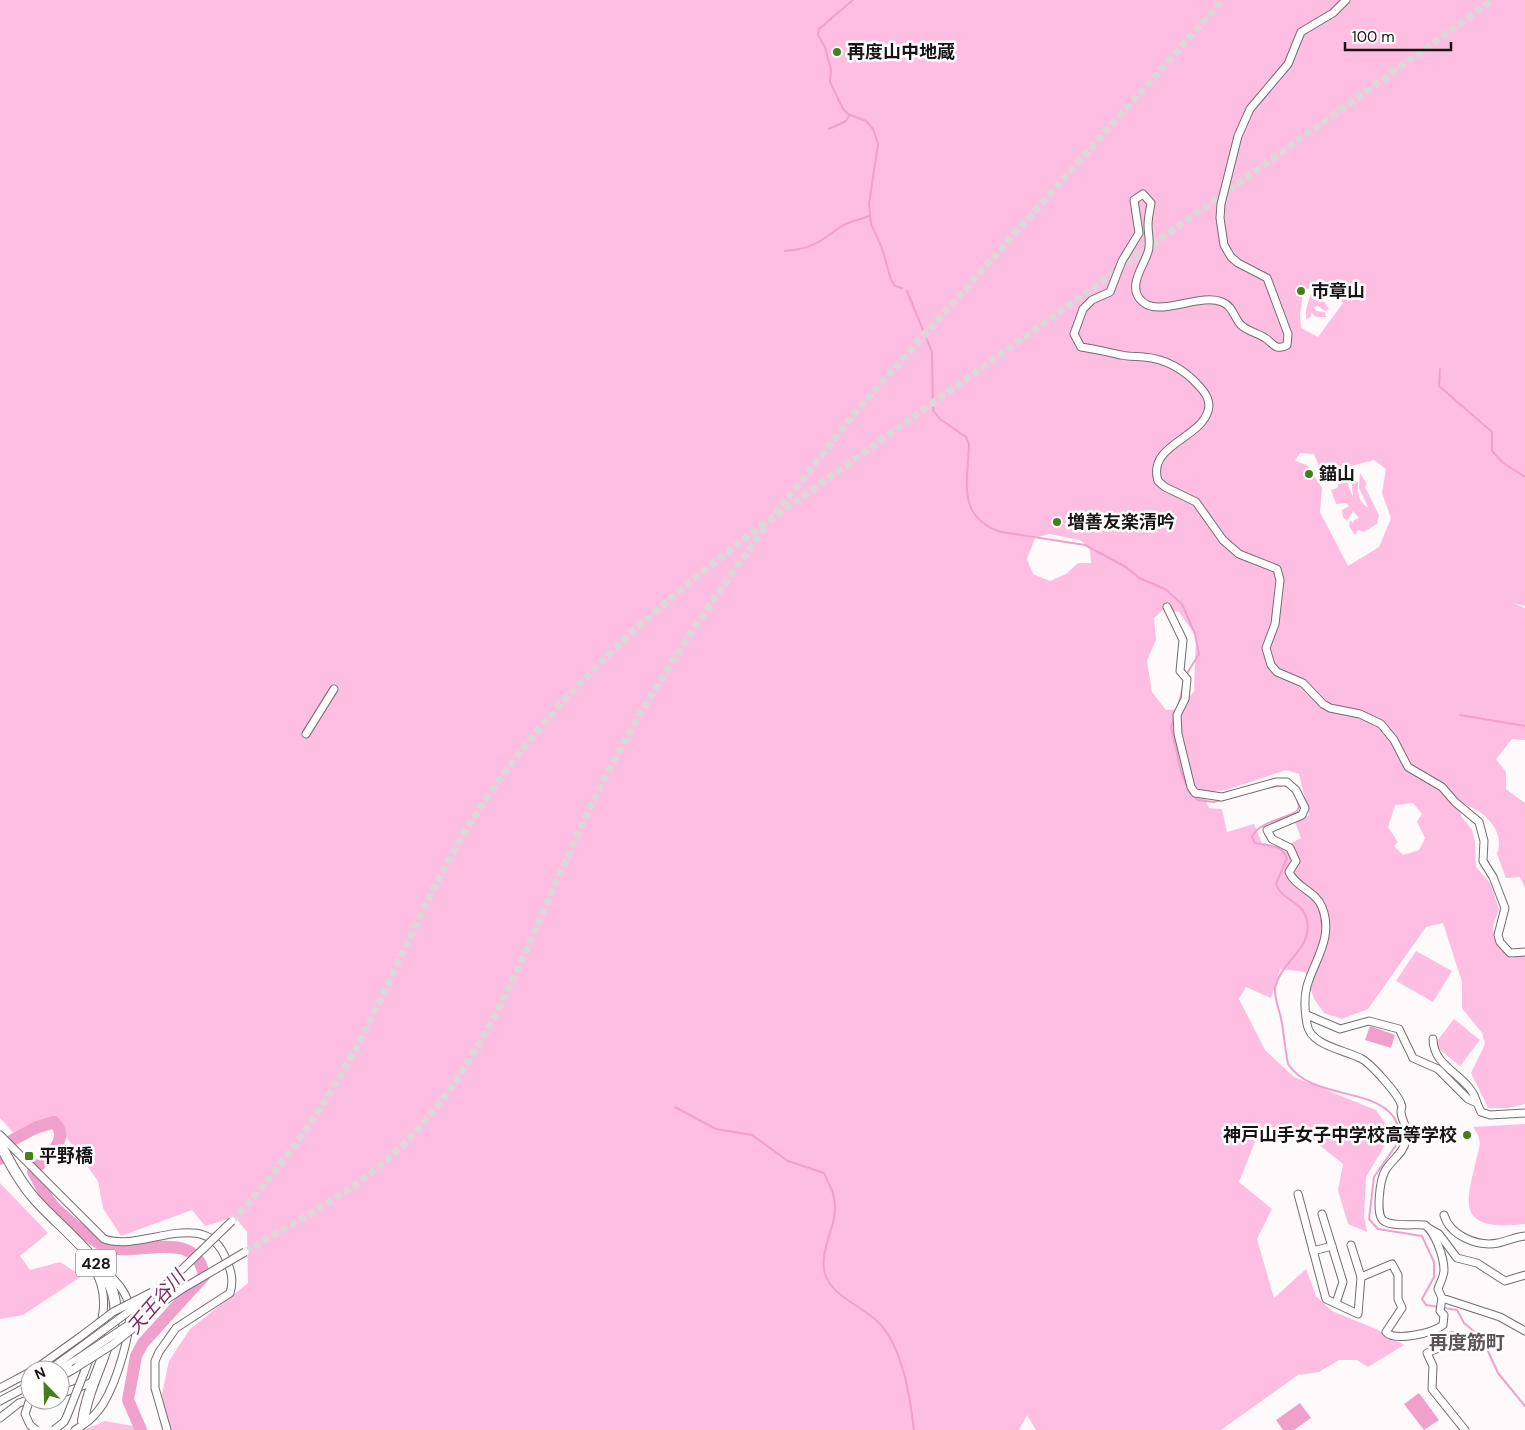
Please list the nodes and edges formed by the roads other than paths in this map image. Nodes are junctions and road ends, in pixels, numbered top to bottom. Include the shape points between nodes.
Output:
1 (1346, 0) edge
2 (1167, 607) dead end
3 (334, 690) dead end
4 (306, 734) dead end
5 (1525, 952) edge
6 (1307, 1015) junction
7 (1433, 1039) dead end
8 (1477, 1103) junction
9 (1525, 1113) edge
10 (0, 1135) edge
11 (0, 1144) edge
12 (1298, 1194) dead end
13 (43, 1208) junction
14 (1322, 1214) dead end
15 (1444, 1215) dead end
16 (232, 1221) tunnel mouth
17 (1430, 1229) junction
18 (1525, 1236) edge
19 (1351, 1245) dead end
20 (1332, 1246) junction
21 (1313, 1251) junction
22 (245, 1252) tunnel mouth
23 (94, 1261) junction
24 (1525, 1275) edge
25 (1361, 1277) junction
26 (169, 1282) junction
27 (163, 1302) junction
28 (1336, 1304) junction
29 (1441, 1304) junction
30 (1525, 1331) edge
31 (1452, 1336) dead end
32 (48, 1360) edge
33 (63, 1360) edge
34 (70, 1363) edge
35 (70, 1371) edge
36 (20, 1377) edge
37 (91, 1386) junction
38 (0, 1388) edge
39 (20, 1390) edge
40 (70, 1391) edge
41 (0, 1401) edge
42 (20, 1403) edge
43 (26, 1410) edge
44 (0, 1418) edge
45 (83, 1421) dead end
46 (36, 1430) edge
47 (54, 1430) edge
48 (75, 1430) edge
49 (167, 1430) edge
50 (1465, 1430) edge

1 - 5 street via 1333,13 1301,32 1288,64 1250,109 1238,136 1223,191 1220,218 1224,245 1238,264 1267,278 1288,334 1287,345 1279,348 1242,326 1223,302 1200,299 1156,308 1144,304 1137,293 1138,275 1149,250 1151,203 1142,194 1134,200 1139,233 1122,261 1114,285 1110,292 1087,304 1074,334 1080,347 1104,349 1123,356 1155,358 1174,365 1206,394 1208,412 1198,426 1161,456 1157,467 1158,481 1196,502 1222,540 1239,554 1278,569 1280,580 1275,624 1266,648 1267,657 1277,672 1302,683 1330,708 1360,714 1381,724 1394,740 1408,767 1442,787 1479,822 1484,841 1483,861 1505,908 1504,919 1498,929 1500,942 1510,953
2 - 6 street via 1183,640 1185,699 1177,715 1178,734 1195,794 1222,797 1287,782 1296,790 1305,808 1302,815 1267,830 1272,839 1290,848 1296,861 1289,872 1291,878 1311,892 1323,908 1326,936 1307,987
3 - 4 street
6 - 8 street via 1340,1028 1369,1021 1399,1030 1413,1058 1438,1070 1468,1099
6 - 17 street via 1306,1025 1315,1038 1363,1059 1396,1094 1402,1106 1401,1113 1408,1129 1406,1141 1400,1154 1384,1172 1378,1211 1380,1218 1385,1223 1425,1225
7 - 8 street via 1433,1049 1440,1060 1474,1092
8 - 9 street via 1482,1112 1490,1115
10 - 49 street via 104,1239 120,1242 203,1234 212,1237 222,1248 232,1274 230,1292 176,1328 156,1361 156,1394
11 - 13 highway, 428 via 26,1188
12 - 21 street
13 - 23 highway, 428
13 - 47 street, bridge via 92,1266 103,1288 105,1305 102,1323 67,1416
14 - 20 street
15 - 18 street via 1446,1223 1465,1238 1497,1243
16 - 26 street, bridge
17 - 24 street via 1439,1234 1457,1258 1477,1263 1505,1281
17 - 29 street via 1443,1262 1444,1272 1438,1289
19 - 25 street
20 - 21 street
20 - 28 street via 1343,1282
21 - 28 street via 1326,1299
22 - 27 street, bridge
23 - 37 highway, 428 via 112,1286 115,1304 112,1329
23 - 48 street via 116,1282 126,1298 128,1328 108,1395 92,1418
25 - 28 street via 1358,1314
25 - 29 street via 1392,1264 1397,1270 1398,1298 1402,1308 1388,1327 1387,1334 1412,1336 1438,1329 1445,1320
26 - 32 street, bridge via 113,1312
26 - 33 street, bridge
27 - 34 street, bridge
27 - 35 street, bridge via 118,1341
29 - 30 street via 1500,1317
31 - 50 street via 1443,1346 1427,1353 1433,1366 1432,1389
36 - 38 street
37 - 40 street
37 - 45 highway, 428
39 - 41 street
42 - 44 street
43 - 46 street, bridge via 30,1425

